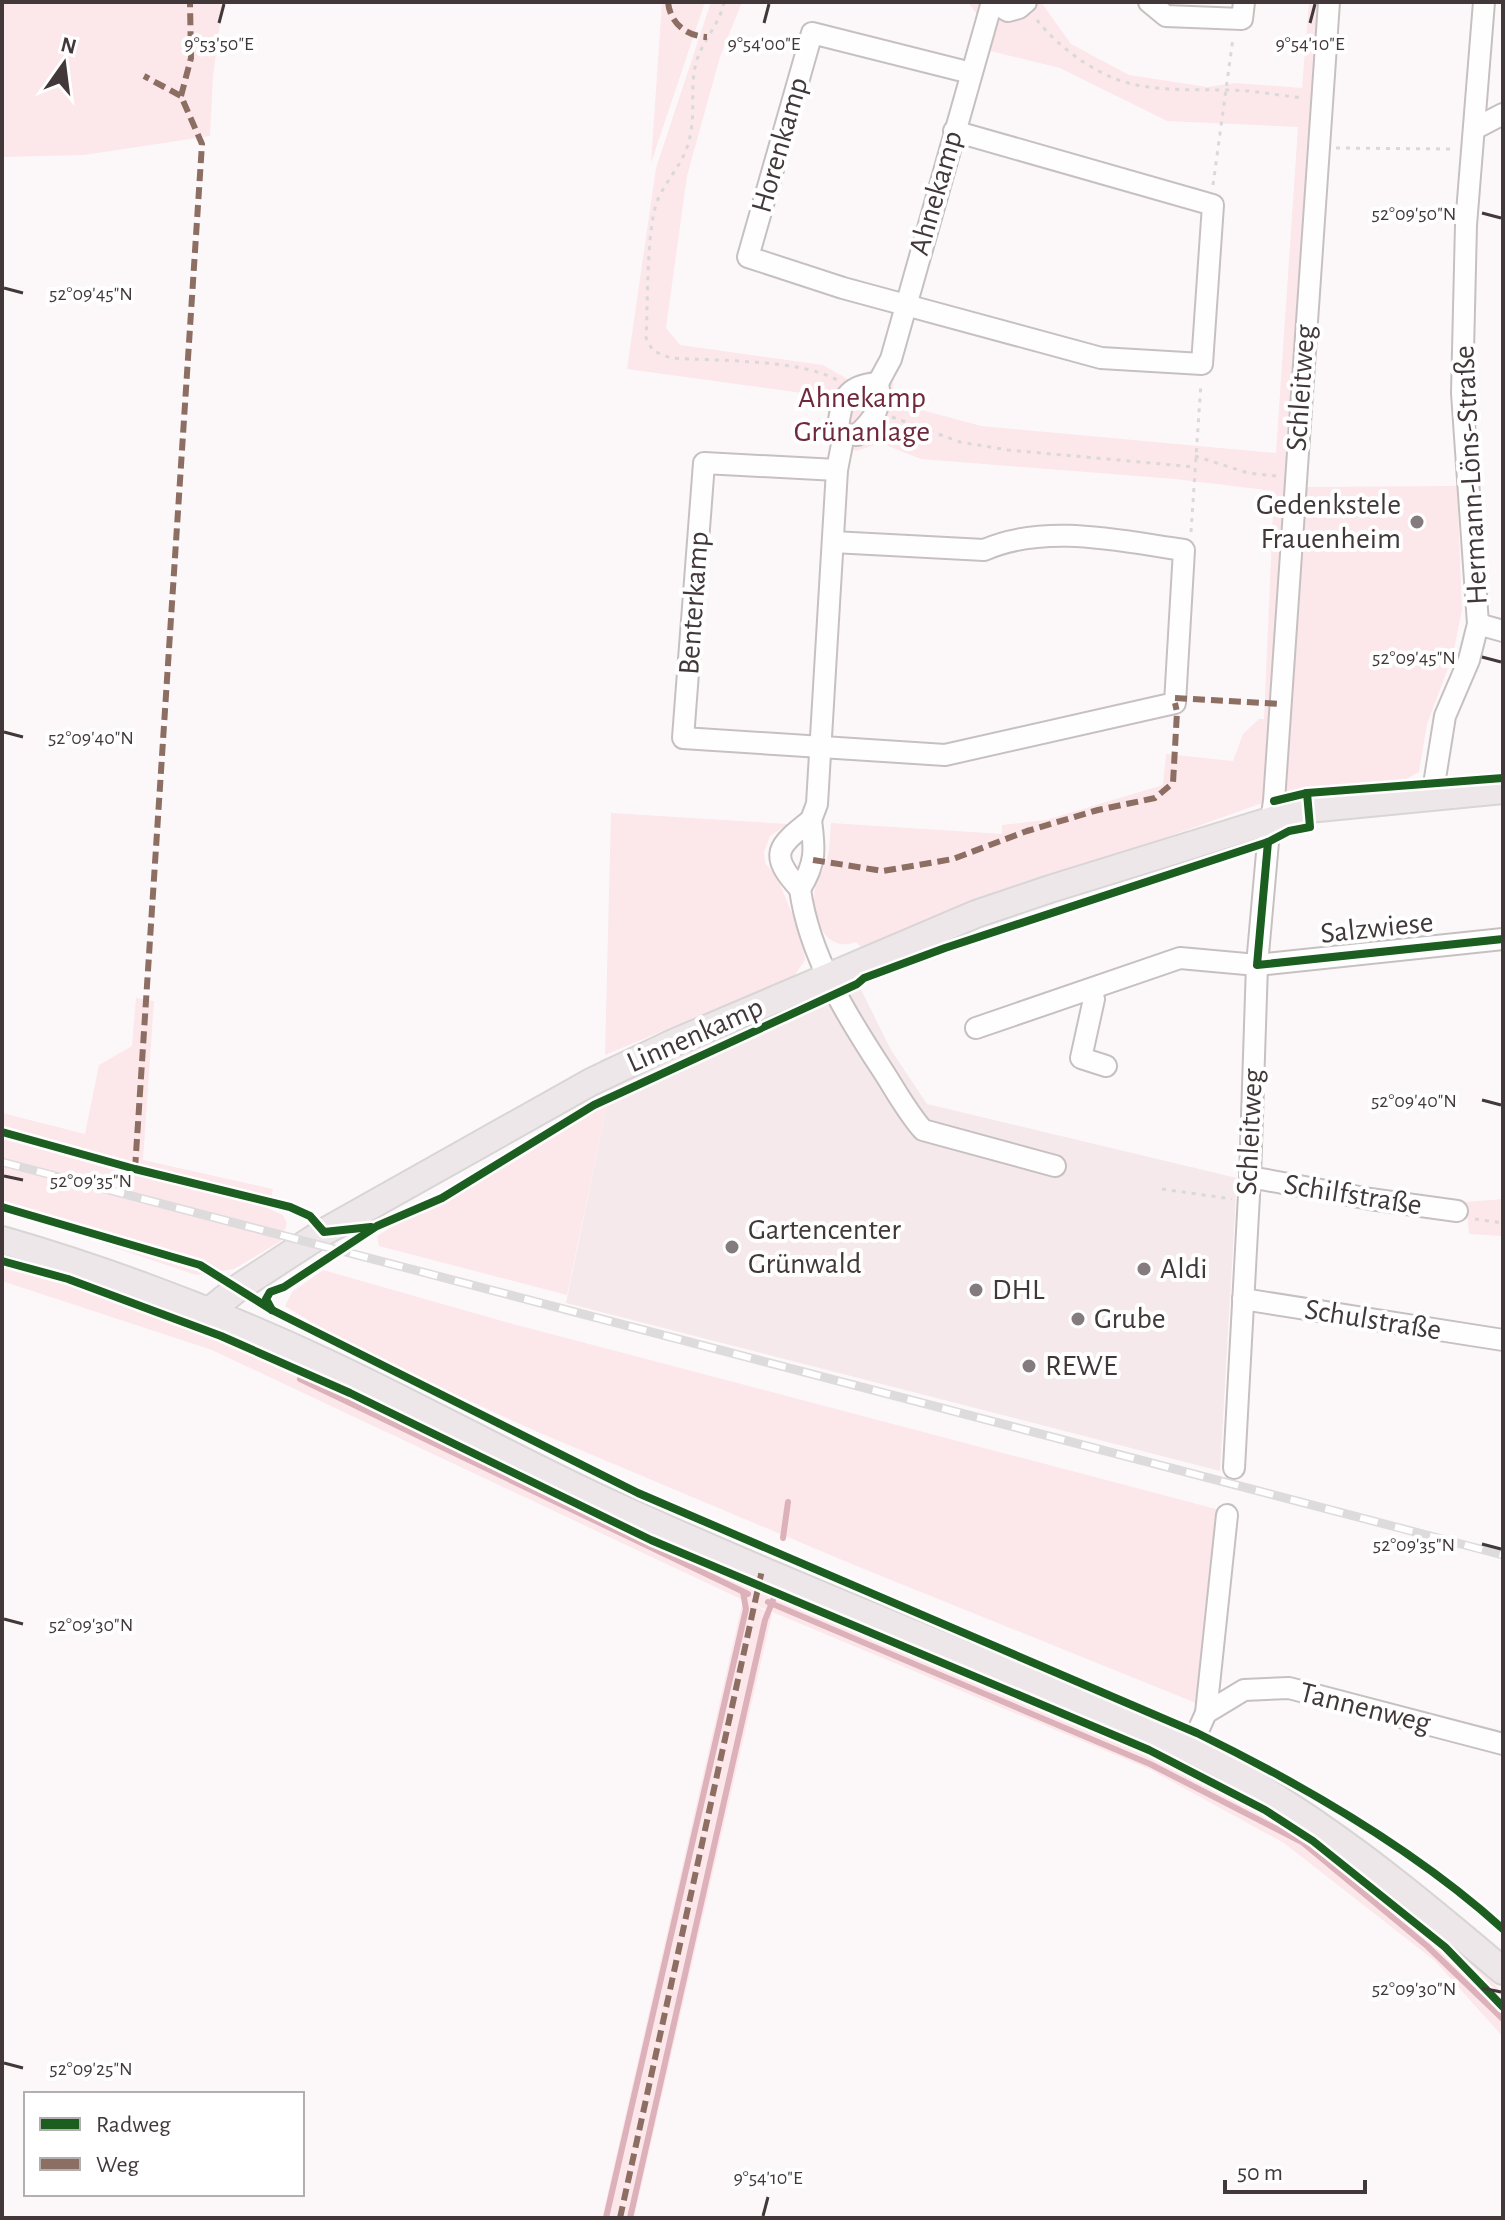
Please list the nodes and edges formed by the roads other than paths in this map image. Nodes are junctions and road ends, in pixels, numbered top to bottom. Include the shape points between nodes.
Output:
1 (992, 2) edge
2 (1149, 2) edge
3 (1329, 2) edge
4 (1484, 2) edge
5 (1025, 3) edge
6 (1240, 13) edge
7 (971, 73) junction
8 (1503, 114) edge
9 (954, 131) junction
10 (1473, 139) junction
11 (905, 304) junction
12 (878, 383) junction
13 (844, 434) junction
14 (837, 470) junction
15 (833, 542) junction
16 (1478, 624) junction
17 (1503, 631) edge
18 (820, 748) junction
19 (1503, 790) edge
20 (1432, 797) junction
21 (1272, 819) junction
22 (811, 820) junction
23 (800, 889) junction
24 (1503, 939) edge
25 (1257, 965) junction
26 (828, 976) junction
27 (1091, 989) junction
28 (976, 1028) dead end
29 (1106, 1066) dead end
30 (1055, 1166) dead end
31 (1250, 1177) junction
32 (1457, 1211) road end
33 (2, 1240) edge
34 (1243, 1299) junction
35 (208, 1312) junction
36 (1503, 1340) edge
37 (1234, 1468) dead end
38 (1227, 1515) dead end
39 (1206, 1713) junction
40 (1197, 1733) dead end
41 (1503, 1744) edge
42 (1503, 1971) edge

1 - 5 street, Ahnekamp via 1008,11
1 - 7 street, Ahnekamp
2 - 6 street via 1166,16
3 - 21 street, Schleitweg
4 - 10 street, Hermann-Löns-Straße
7 - 9 street, Ahnekamp
7 - 11 street, Horenkamp via 812,33 807,48 748,257
8 - 10 street
9 - 11 street, Ahnekamp
9 - 11 street via 1213,205 1202,364 1101,358
10 - 16 street, Hermann-Löns-Straße via 1462,393
11 - 12 street, Ahnekamp via 891,359
12 - 13 street, Ahnekamp via 878,411 857,435
12 - 13 street via 850,391 840,407 838,428
13 - 14 street
14 - 15 street
14 - 18 street, Benterkamp via 704,463 683,738
15 - 18 street
15 - 18 street via 984,550 1007,540 1075,536 1184,550 1175,703 945,755
16 - 17 street
16 - 20 street, Hermann-Löns-Straße via 1445,716
18 - 22 street
19 - 20 main road, Linnenkamp
20 - 21 main road, Linnenkamp via 1335,805
21 - 25 street, Schleitweg
21 - 26 main road, Linnenkamp via 976,914
22 - 23 street via 815,849
22 - 23 street via 786,839 780,852 782,869
23 - 26 street
24 - 25 street, Salzwiese
25 - 27 street via 1180,958
25 - 31 street, Schleitweg
26 - 30 street via 859,1034 923,1130
26 - 35 main road, Linnenkamp via 673,1043 542,1108 324,1232
27 - 28 street
27 - 29 street via 1094,999 1081,1058
31 - 32 street, Schilfstraße
31 - 34 street, Schleitweg
33 - 35 main road via 95,1267
34 - 36 street, Schulstraße
34 - 37 street, Schleitweg
35 - 42 main road via 325,1362 603,1500 1203,1756 1357,1851
38 - 39 street
39 - 40 street
39 - 41 street, Tannenweg via 1244,1690 1289,1688

